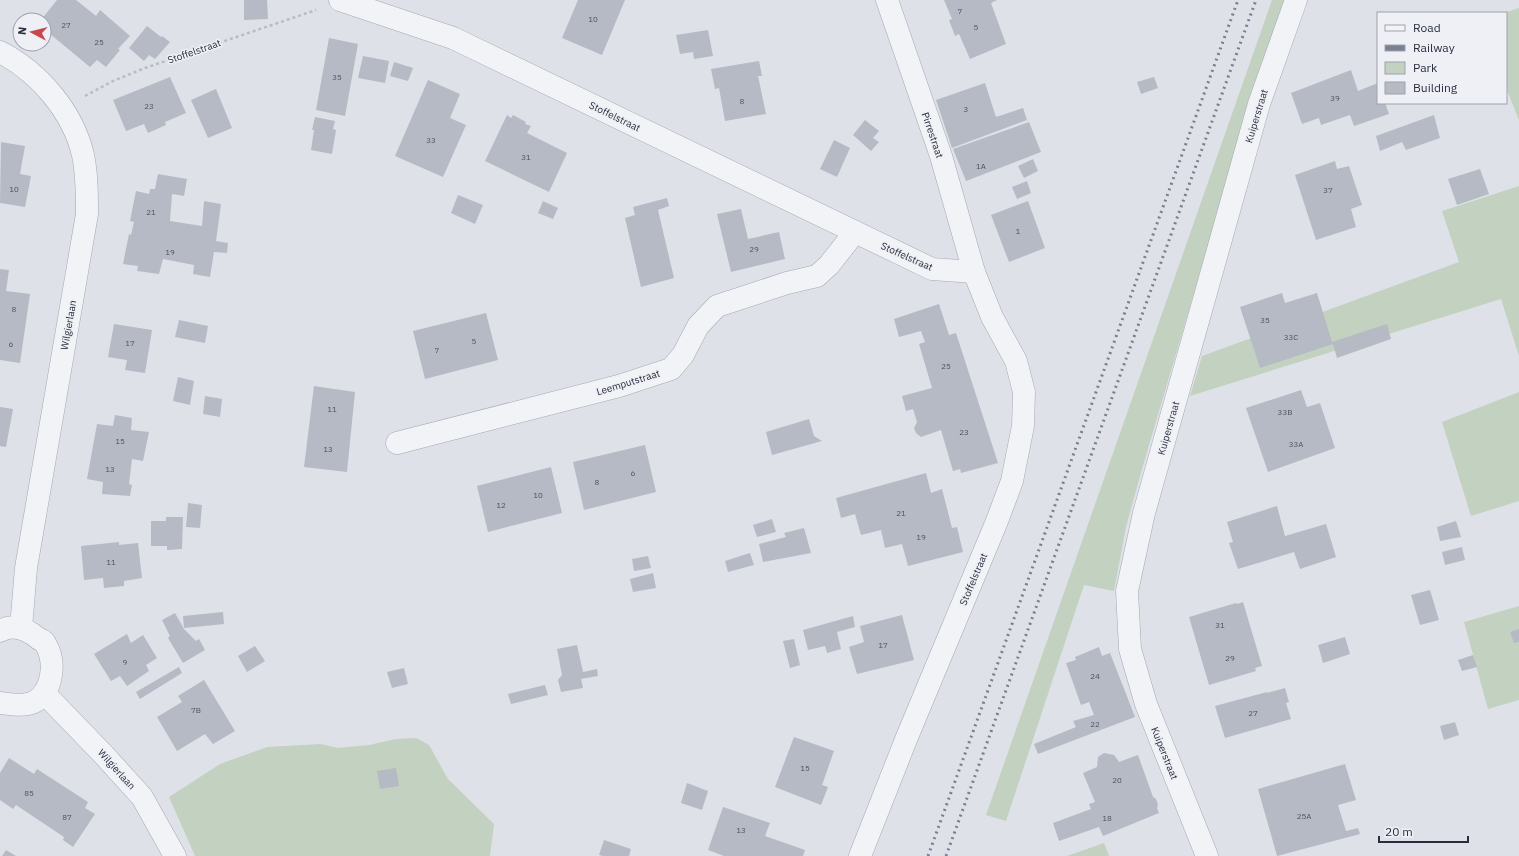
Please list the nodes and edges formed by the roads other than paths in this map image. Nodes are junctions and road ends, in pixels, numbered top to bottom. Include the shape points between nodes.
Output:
1 (887, 0) edge
2 (1296, 0) edge
3 (331, 4) edge
4 (0, 52) edge
5 (855, 232) junction
6 (974, 272) junction
7 (397, 443) dead end
8 (10, 630) edge
9 (44, 693) junction
10 (0, 703) edge
11 (175, 856) edge
12 (860, 856) edge
13 (1207, 856) edge

1 - 6 street, Pirrestraat via 940,156
2 - 13 street, Kuiperstraat via 1259,104 1144,513 1127,591 1130,649 1146,704
3 - 5 street, Stoffelstraat via 453,38
4 - 8 street, Wilgierlaan via 39,79 74,129 83,155 88,214 26,568
5 - 6 street, Stoffelstraat via 932,269
5 - 7 street, Leemputstraat via 817,276 717,306 698,326 683,355 671,369 620,386
6 - 12 street, Stoffelstraat via 992,317 1016,361 1024,392 1020,442 1012,481 997,521
8 - 9 street, Wilgierlaan via 30,632 46,644 53,664
9 - 10 street via 34,702 17,705
9 - 11 street, Wilgierlaan via 142,797

